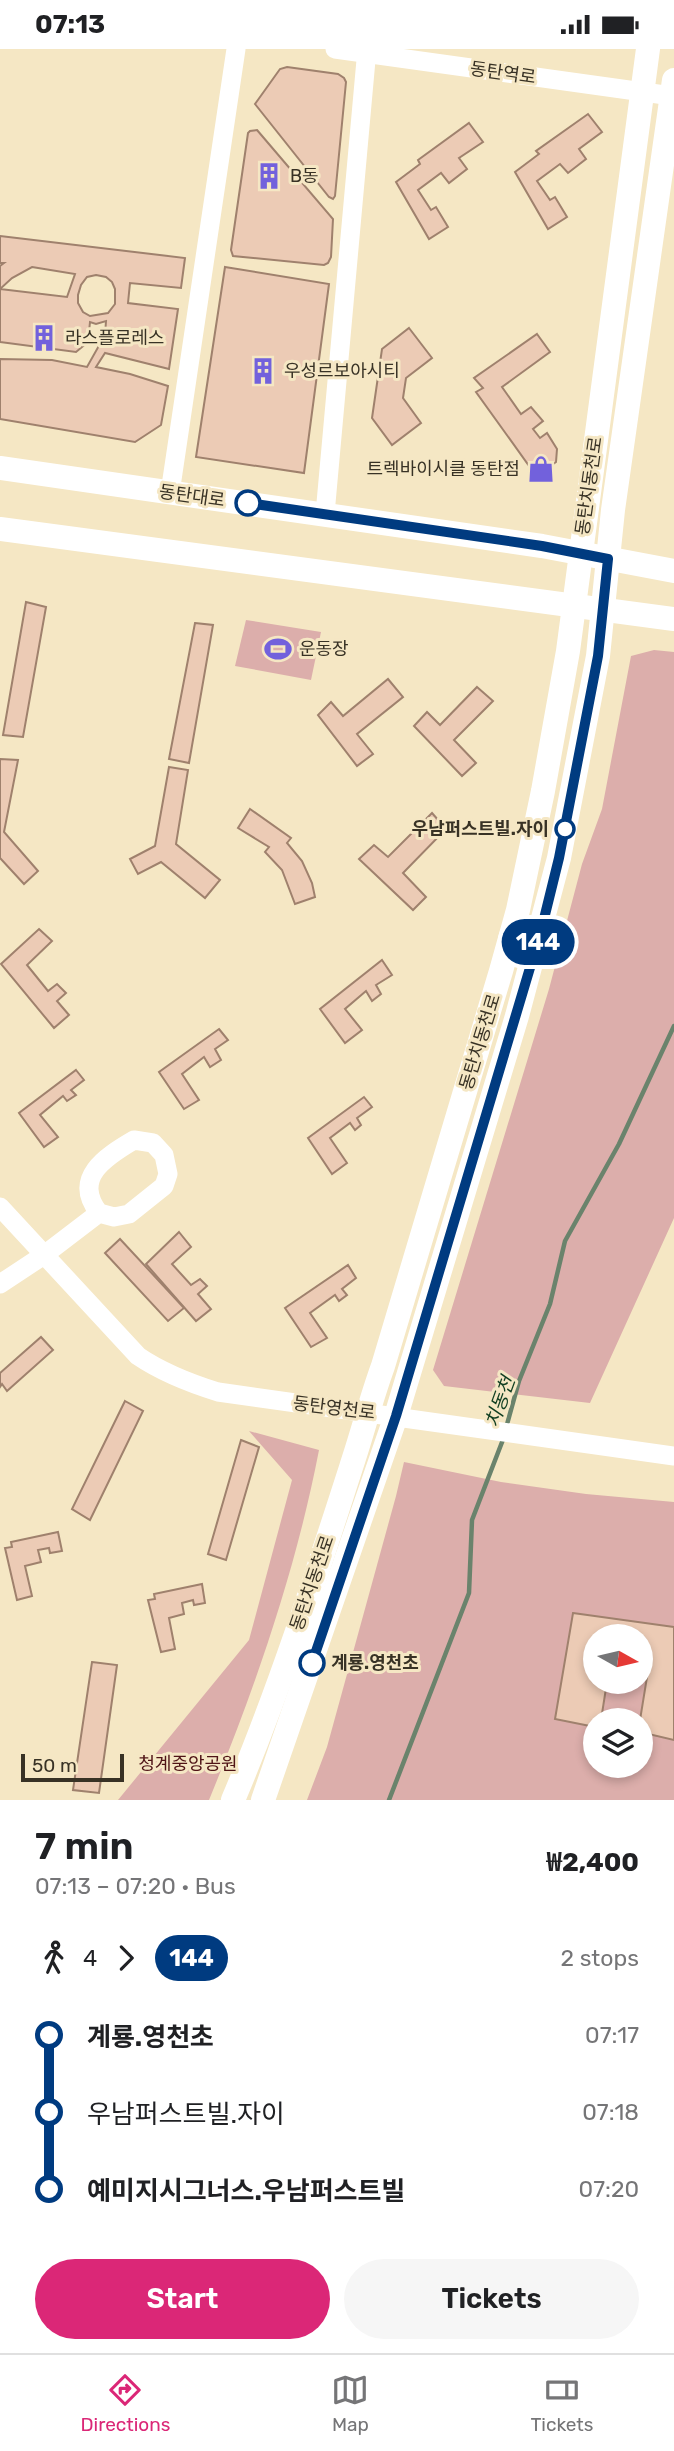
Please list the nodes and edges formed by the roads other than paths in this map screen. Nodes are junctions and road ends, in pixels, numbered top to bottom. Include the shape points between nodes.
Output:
1 (236, 49) edge
2 (335, 49) edge
3 (648, 49) edge
4 (367, 51) edge
5 (673, 88) edge
6 (642, 92) junction
7 (0, 468) edge
8 (170, 493) junction
9 (325, 514) junction
10 (0, 529) edge
11 (580, 553) junction
12 (608, 559) junction
13 (674, 571) edge
14 (574, 606) junction
15 (603, 609) junction
16 (674, 619) edge
17 (0, 1207) edge
18 (99, 1213) dead end
19 (44, 1255) junction
20 (0, 1284) edge
21 (367, 1413) junction
22 (396, 1416) junction
23 (674, 1456) edge
24 (233, 1800) edge
25 (263, 1800) edge

1 - 8 street
2 - 4 street, 동탄역로
3 - 6 main road, 동탄치동천로
4 - 6 street, 동탄역로
4 - 9 street
5 - 6 street, 동탄역로
5 - 12 main road, 동탄치동천로
6 - 11 main road, 동탄치동천로
7 - 8 main road, 동탄대로
8 - 9 main road, 동탄대로
9 - 11 main road, 동탄대로
10 - 14 main road
11 - 12 main road, 동탄대로
11 - 14 main road, 동탄치동천로
12 - 13 main road, 동탄대로
12 - 15 main road, 동탄치동천로
14 - 15 main road
14 - 21 main road, 동탄치동천로 via 543,791 517,910
15 - 16 main road
15 - 22 main road, 동탄치동천로 via 574,785 541,931
17 - 19 street, 동탄영천로
18 - 19 street
19 - 20 street
19 - 21 street, 동탄영천로 via 138,1356 158,1369 218,1392
21 - 22 street, 동탄영천로
21 - 24 main road, 동탄치동천로 via 289,1651
22 - 23 street, 동탄영천로
22 - 25 main road, 동탄치동천로

